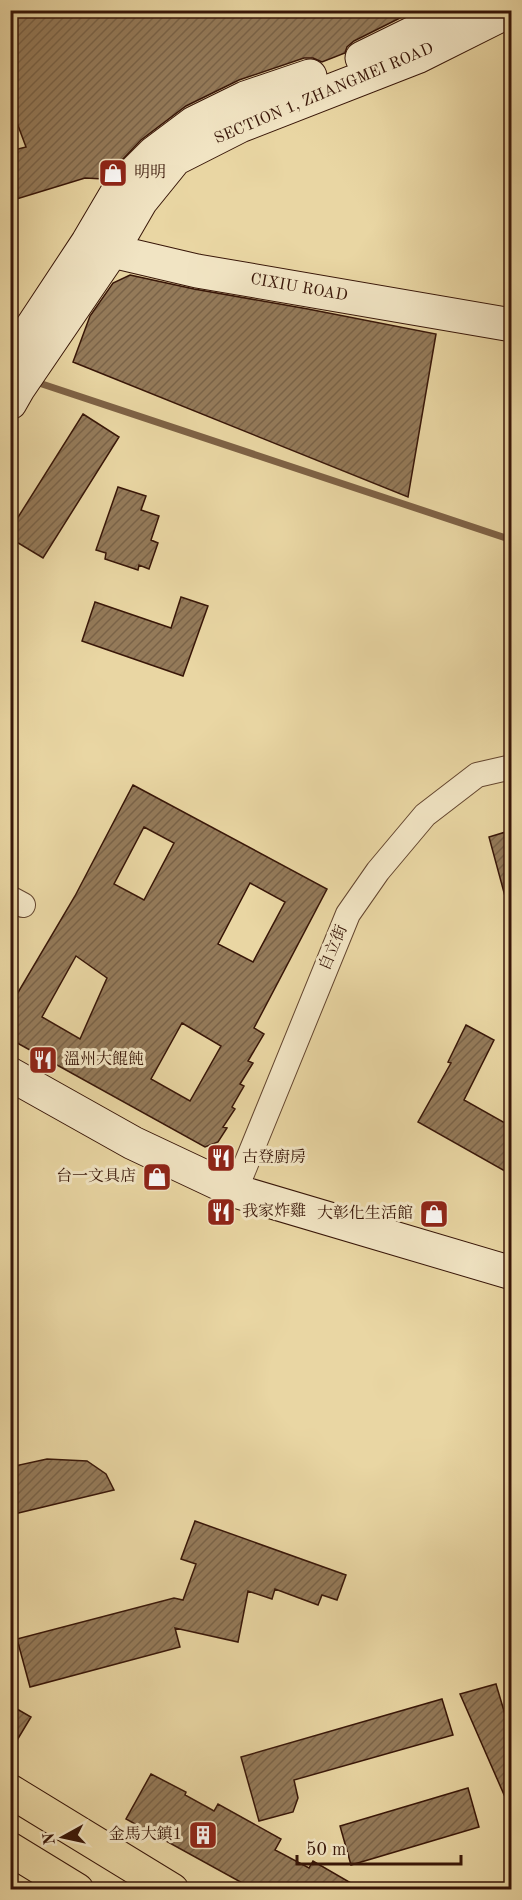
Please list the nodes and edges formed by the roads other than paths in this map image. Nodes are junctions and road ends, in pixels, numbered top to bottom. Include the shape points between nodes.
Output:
1 (460, 10) edge
2 (511, 11) edge
3 (100, 247) junction
4 (512, 325) edge
5 (12, 385) edge
6 (512, 767) edge
7 (10, 1074) edge
8 (235, 1191) junction
9 (512, 1273) edge
10 (10, 1791) edge
11 (10, 1849) edge
12 (78, 1890) edge
13 (172, 1890) edge

1 - 3 street, SECTION 1, ZHANGMEI ROAD via 358,60 245,98 194,123 154,153 121,186
2 - 3 street, SECTION 1, ZHANGMEI ROAD via 417,57 240,126 175,159
3 - 4 street, CIXIU ROAD via 197,271
3 - 5 street, SECTION 1, ZHANGMEI ROAD
6 - 8 street, 自立街 via 477,774 425,815 348,914
7 - 8 street via 133,1143
8 - 9 street
10 - 13 main road
11 - 12 main road

